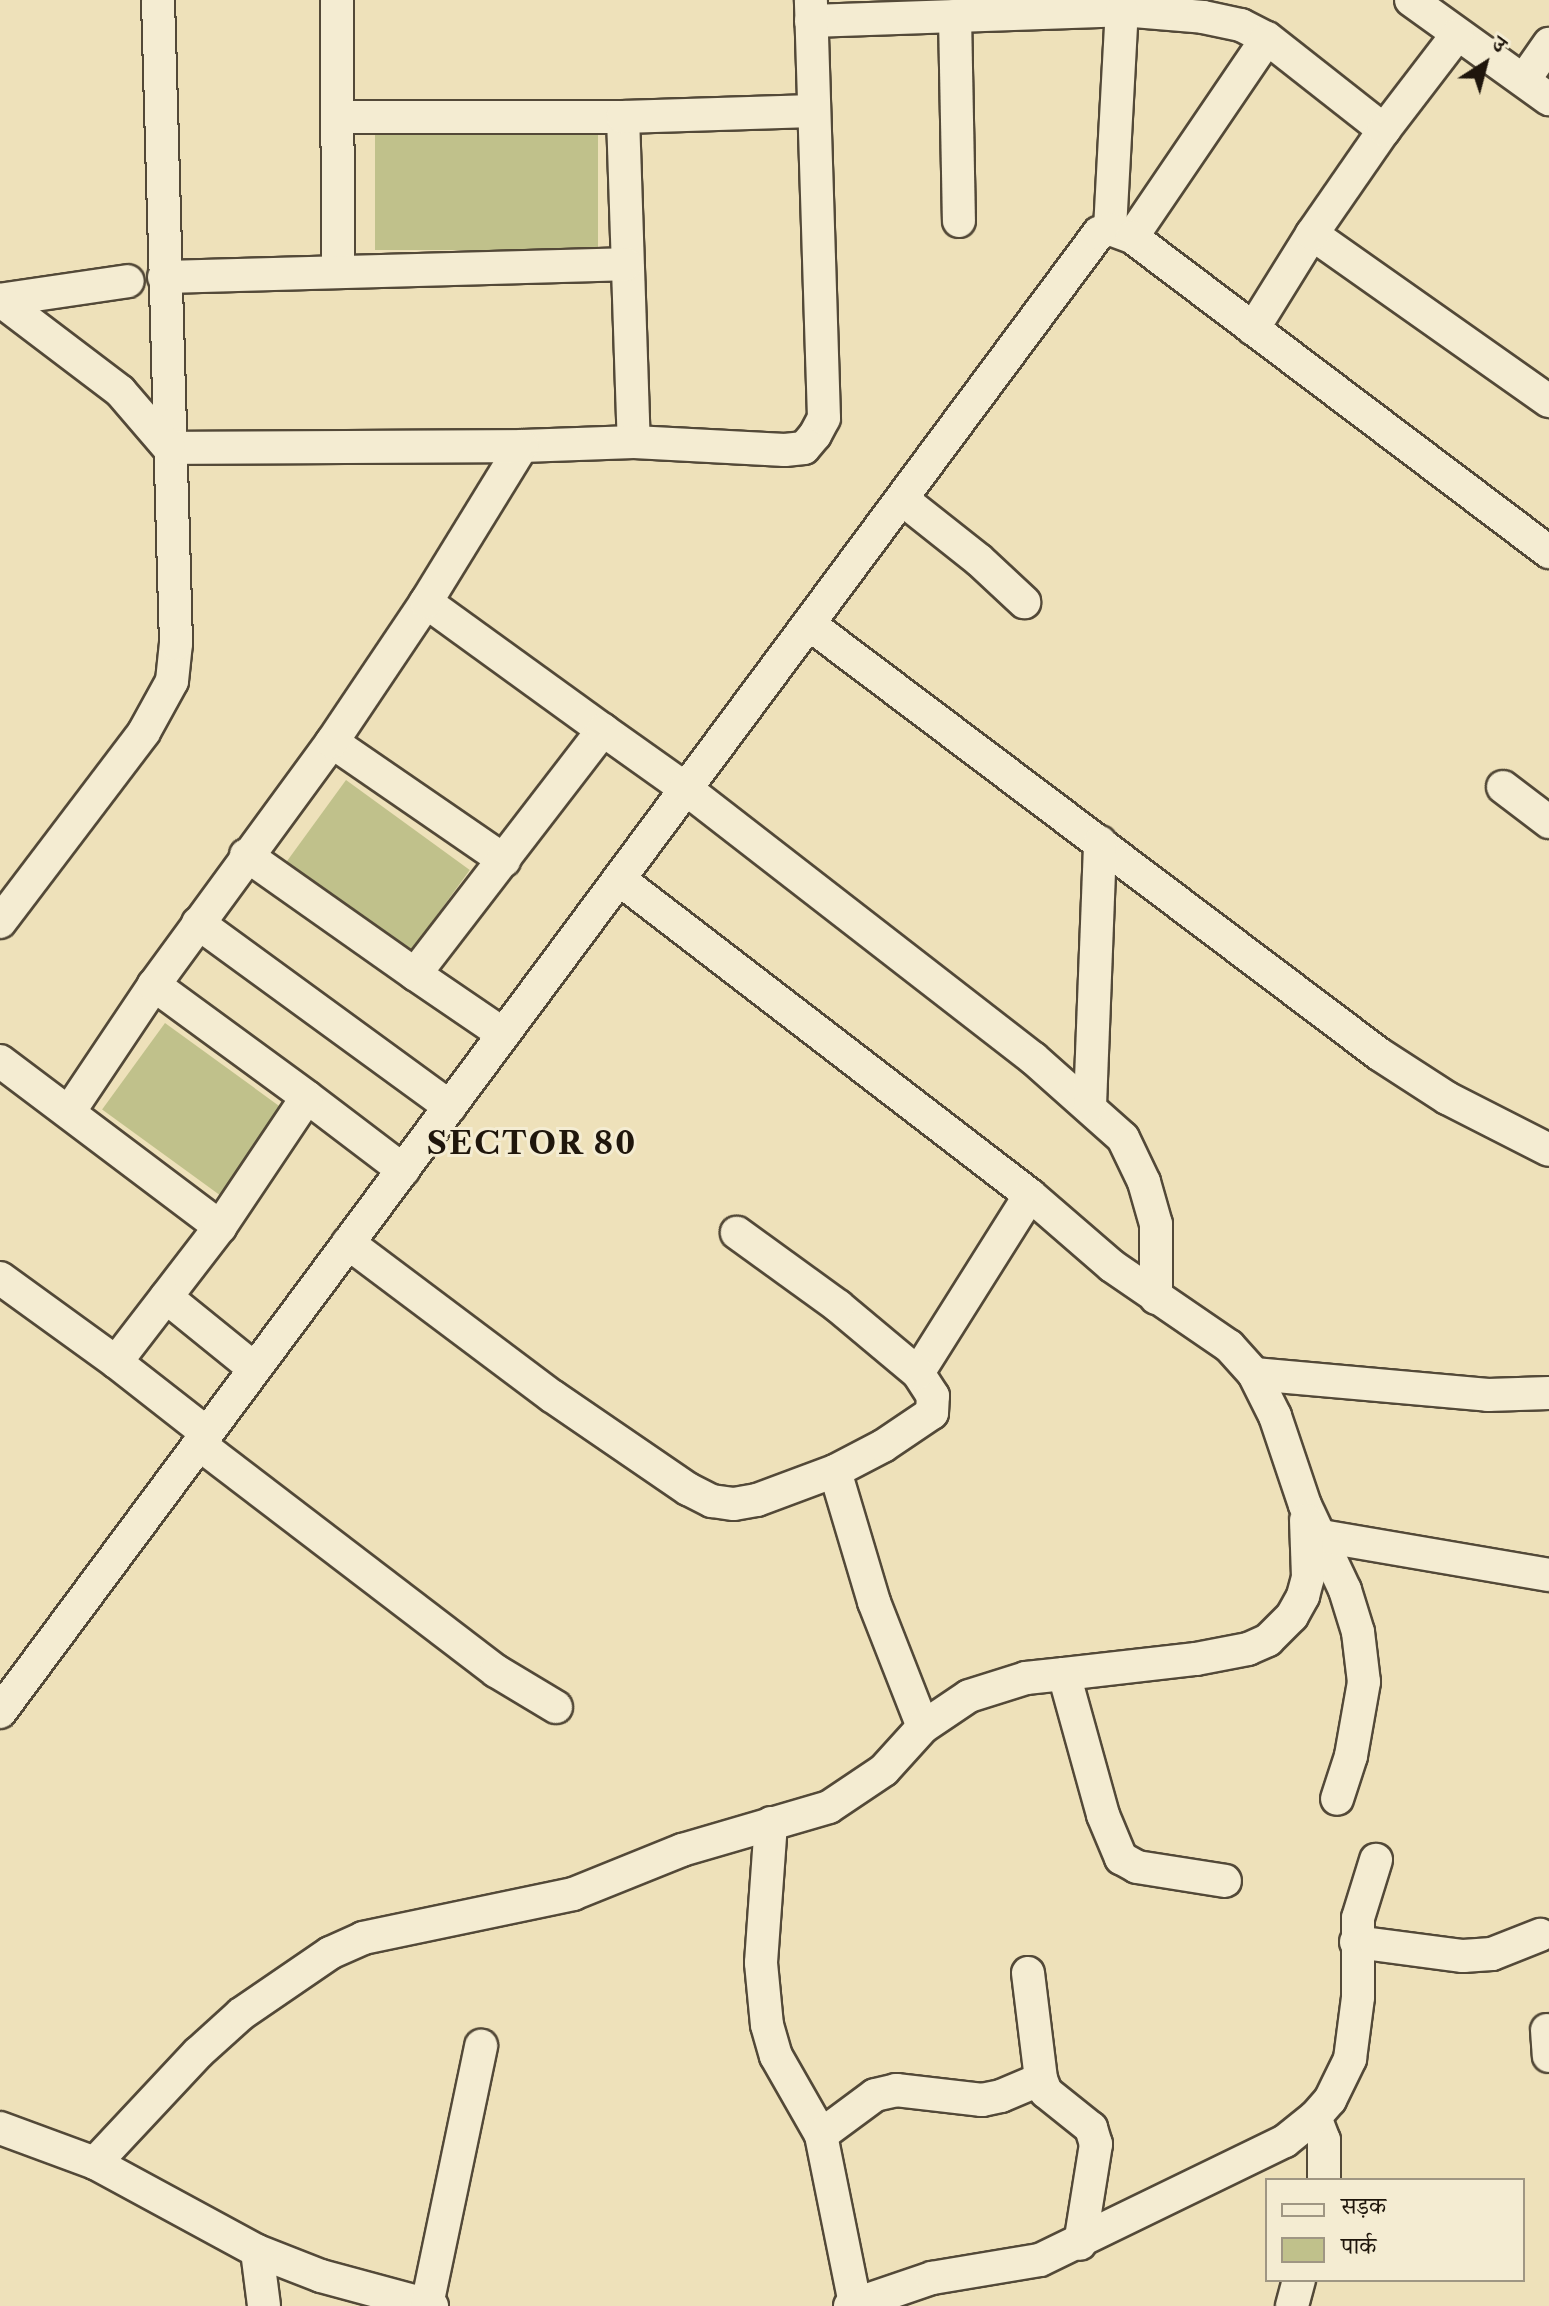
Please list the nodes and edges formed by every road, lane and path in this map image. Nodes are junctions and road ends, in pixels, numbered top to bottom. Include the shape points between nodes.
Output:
1 (158, 0) edge
2 (337, 0) edge
3 (1411, 0) edge
4 (811, 10) edge
5 (1122, 10) junction
6 (955, 16) junction
7 (1457, 35) junction
8 (1267, 38) junction
9 (1549, 44) edge
10 (1536, 89) edge
11 (813, 111) junction
12 (338, 117) junction
13 (623, 117) junction
14 (1384, 130) junction
15 (959, 221) dead end
16 (1121, 233) junction
17 (1312, 234) junction
18 (626, 264) junction
19 (338, 272) junction
20 (164, 277) junction
21 (128, 281) dead end
22 (1253, 329) junction
23 (1549, 401) edge
24 (634, 442) junction
25 (522, 446) junction
26 (169, 448) junction
27 (902, 499) junction
28 (1549, 552) edge
29 (426, 602) junction
30 (1024, 602) dead end
31 (809, 624) junction
32 (603, 730) junction
33 (332, 742) junction
34 (1503, 787) dead end
35 (686, 789) junction
36 (1549, 822) edge
37 (1100, 842) junction
38 (246, 855) junction
39 (504, 860) junction
40 (619, 879) junction
41 (0, 922) edge
42 (198, 923) junction
43 (415, 974) junction
44 (154, 985) junction
45 (503, 1034) junction
46 (0, 1061) edge
47 (307, 1097) junction
48 (1090, 1106) junction
49 (450, 1107) junction
50 (69, 1112) junction
51 (1549, 1150) edge
52 (403, 1170) junction
53 (1030, 1195) junction
54 (220, 1227) junction
55 (737, 1233) dead end
56 (348, 1243) junction
57 (0, 1278) edge
58 (166, 1297) junction
59 (1156, 1298) junction
60 (116, 1362) junction
61 (255, 1369) junction
62 (918, 1373) junction
63 (1254, 1374) junction
64 (1549, 1393) edge
65 (203, 1439) junction
66 (835, 1471) junction
67 (1305, 1505) junction
68 (1321, 1536) junction
69 (1549, 1575) edge
70 (1064, 1674) junction
71 (556, 1707) dead end
72 (0, 1712) edge
73 (923, 1727) junction
74 (1337, 1799) dead end
75 (771, 1823) junction
76 (1376, 1860) dead end
77 (1225, 1881) dead end
78 (1540, 1935) dead end
79 (1356, 1942) junction
80 (1028, 1973) dead end
81 (481, 2046) dead end
82 (1041, 2079) junction
83 (1315, 2117) junction
84 (0, 2128) edge
85 (821, 2135) junction
86 (95, 2163) junction
87 (1324, 2178) edge
88 (1080, 2244) junction
89 (257, 2251) junction
90 (1298, 2282) edge
91 (430, 2305) edge
92 (852, 2305) edge
93 (264, 2306) edge
94 (1292, 2306) edge

1 - 20 street
2 - 12 street
3 - 7 street
4 - 6 street
4 - 11 street
5 - 6 street
5 - 8 street via 1203,17 1241,25
5 - 16 street
6 - 15 street
7 - 10 street
7 - 14 street
8 - 14 street
8 - 16 street
9 - 10 street
11 - 13 street
11 - 24 street via 824,418 815,435 804,448 785,450
12 - 13 street
12 - 19 street
13 - 18 street
14 - 17 street
16 - 22 street
16 - 27 street via 1099,233
17 - 22 street
17 - 23 street
18 - 19 street
18 - 24 street
19 - 20 street
20 - 26 street
21 - 26 street via 0,300 120,391
22 - 28 street
24 - 25 street
25 - 26 street
25 - 29 street
26 - 41 street via 176,644 172,681 144,732
27 - 30 street
27 - 31 street
29 - 32 street
29 - 33 street
31 - 35 street
31 - 37 street
32 - 35 street
32 - 39 street
33 - 38 street
33 - 39 street
34 - 36 street
35 - 40 street
35 - 48 street
37 - 48 street
37 - 51 street via 1410,1075
38 - 42 street
38 - 43 street
39 - 43 street
40 - 45 street
40 - 53 street
42 - 44 street
42 - 49 street
43 - 45 street
44 - 47 street
44 - 50 street
45 - 49 street
46 - 50 street
47 - 52 street
47 - 54 street
48 - 59 street via 1123,1138 1144,1182 1156,1224
49 - 52 street
50 - 54 street
52 - 56 street
53 - 59 street
53 - 62 street
54 - 58 street
55 - 62 street via 838,1306
56 - 61 street
56 - 66 street via 552,1396 712,1501 757,1500
57 - 60 street
58 - 60 street
58 - 61 street
59 - 63 street via 1229,1346
60 - 65 street
61 - 65 street
62 - 66 street via 933,1396 932,1413
63 - 64 street via 1488,1395
63 - 67 street via 1275,1416
65 - 71 street via 496,1671
65 - 72 street
66 - 73 street via 874,1602
67 - 68 street
67 - 70 street via 1308,1577 1292,1616 1268,1640 1196,1659
68 - 69 street
68 - 74 street via 1358,1632 1364,1682
70 - 73 street via 1026,1678 969,1696
70 - 77 street via 1103,1815 1121,1858 1137,1867
73 - 75 street via 860,1789 829,1807
75 - 85 street via 761,1963 767,2025 776,2056
75 - 86 street via 682,1850 573,1894 363,1938 330,1953 241,2014
76 - 79 street
78 - 79 street via 1492,1954 1463,1956
79 - 83 street via 1358,1997 1350,2059 1330,2100
80 - 82 street
81 - 91 street
82 - 85 street via 982,2100 896,2090 875,2095
82 - 88 street via 1046,2092 1091,2128 1096,2144
83 - 87 street via 1324,2140
83 - 88 street via 1285,2141
84 - 86 street
85 - 92 street
86 - 89 street
88 - 92 street via 1040,2260 904,2285
89 - 91 street via 321,2276
89 - 93 street
90 - 94 street

